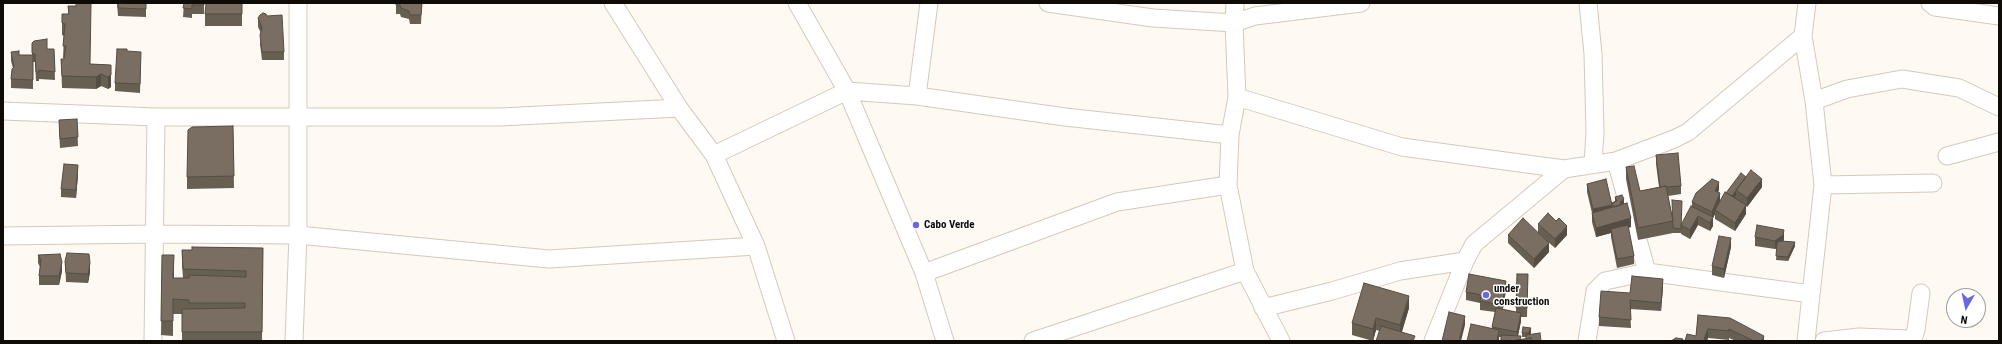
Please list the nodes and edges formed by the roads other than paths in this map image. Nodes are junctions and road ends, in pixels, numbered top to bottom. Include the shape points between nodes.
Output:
1 (298, 3) edge
2 (613, 3) edge
3 (797, 3) edge
4 (929, 3) edge
5 (1048, 3) edge
6 (1235, 3) edge
7 (1361, 3) edge
8 (1588, 3) edge
9 (1807, 3) edge
10 (1930, 3) edge
11 (1999, 16) edge
12 (1234, 23) junction
13 (1803, 36) junction
14 (847, 91) junction
15 (917, 96) junction
16 (1237, 97) junction
17 (1814, 101) junction
18 (1999, 107) edge
19 (679, 108) junction
20 (3, 111) edge
21 (299, 116) junction
22 (156, 117) junction
23 (1230, 134) junction
24 (1999, 142) edge
25 (714, 155) junction
26 (1947, 156) dead end
27 (1616, 161) junction
28 (1593, 164) junction
29 (1564, 169) junction
30 (1933, 182) dead end
31 (1228, 185) junction
32 (1823, 185) junction
33 (154, 234) junction
34 (298, 235) junction
35 (3, 236) edge
36 (756, 246) junction
37 (1465, 261) junction
38 (1245, 271) junction
39 (1647, 272) junction
40 (924, 273) junction
41 (1921, 293) dead end
42 (1811, 294) junction
43 (1263, 308) junction
44 (153, 341) edge
45 (294, 341) edge
46 (786, 341) edge
47 (945, 341) edge
48 (1033, 341) edge
49 (1281, 341) edge
50 (1433, 341) edge
51 (1587, 341) edge
52 (1806, 341) edge
53 (1824, 341) edge

1 - 21 street
2 - 19 street
3 - 14 street
4 - 15 street
5 - 12 street via 1153,18
6 - 12 street
7 - 12 street via 1254,16
8 - 28 street via 1593,54
9 - 13 street
10 - 11 street via 1935,7
12 - 16 street
13 - 17 street
13 - 27 street via 1688,132
14 - 15 street
14 - 25 street
14 - 40 street
15 - 23 street via 1065,117
16 - 23 street
16 - 29 street via 1402,147
17 - 18 street via 1847,89 1902,80 1959,88
17 - 32 street
19 - 21 street via 500,117
19 - 25 street
20 - 22 street
21 - 22 street
21 - 34 street
22 - 33 street
23 - 31 street
24 - 26 street
25 - 36 street
27 - 28 street
27 - 39 street
28 - 29 street
29 - 37 street via 1483,235 1474,244
30 - 32 street
31 - 38 street
31 - 40 street via 1117,202
32 - 42 street
33 - 34 street
33 - 35 street
33 - 44 street
34 - 36 street via 549,259
34 - 45 street
36 - 46 street
37 - 43 street via 1400,271
37 - 50 street
38 - 43 street
38 - 48 street
39 - 42 street
39 - 51 street via 1605,281 1595,291
40 - 47 street
41 - 53 street via 1916,330 1914,336 1909,339 1859,337
42 - 52 street
43 - 49 street

